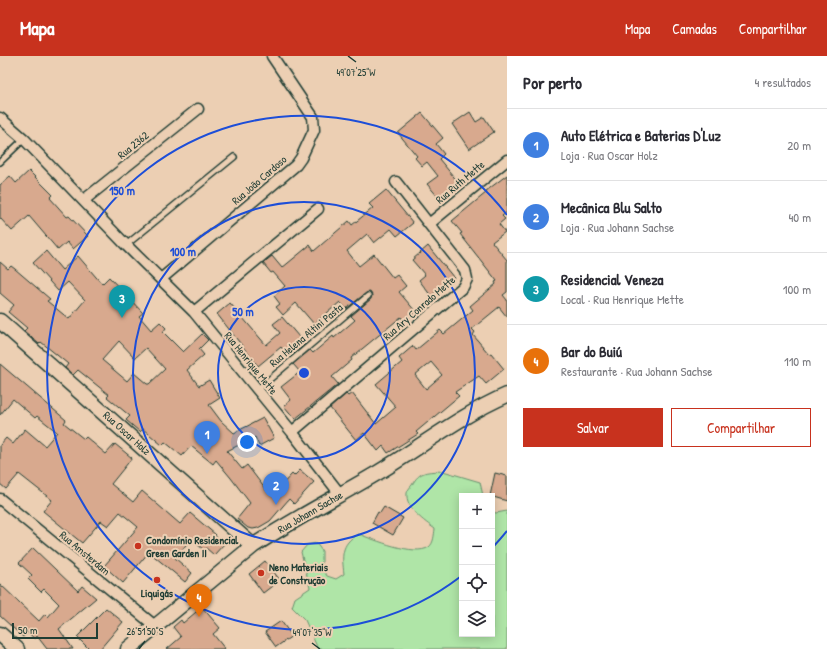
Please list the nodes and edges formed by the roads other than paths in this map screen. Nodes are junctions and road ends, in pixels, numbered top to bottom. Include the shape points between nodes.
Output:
1 (272, 56) edge
2 (198, 109) dead end
3 (0, 118) edge
4 (24, 139) junction
5 (234, 157) dead end
6 (507, 160) edge
7 (0, 162) edge
8 (396, 182) dead end
9 (84, 200) junction
10 (318, 209) dead end
11 (429, 224) junction
12 (126, 245) junction
13 (161, 279) junction
14 (368, 296) dead end
15 (194, 312) junction
16 (0, 321) edge
17 (257, 390) junction
18 (507, 395) edge
19 (292, 432) junction
20 (340, 494) junction
21 (0, 499) edge
22 (253, 546) junction
23 (155, 626) junction
24 (0, 634) edge
25 (17, 649) edge
26 (128, 649) edge

1 - 13 street, Rua João Cardoso via 313,117 314,130 301,158 296,165
2 - 9 street, Rua 2362
3 - 4 street, Rua Henrique Mette
4 - 7 lane
4 - 9 street, Rua Henrique Mette
5 - 12 lane
6 - 11 street, Rua Ruth Mette
8 - 11 street, Rua Ary Conrado Mette
9 - 12 street, Rua Henrique Mette
10 - 15 street
11 - 19 street, Rua Ary Conrado Mette via 465,270 467,280 463,288
12 - 13 street, Rua Henrique Mette
13 - 15 street, Rua Henrique Mette
14 - 17 lane, Rua Helena Altini Pasta
15 - 17 street, Rua Henrique Mette
16 - 22 street, Rua Oscar Holz
17 - 19 street, Rua Henrique Mette
18 - 20 street, Rua Johann Sachse via 473,412
19 - 20 street, Rua Henrique Mette
20 - 22 street, Rua Johann Sachse
21 - 23 street, Rua Amsterdam
22 - 23 street, Rua Johann Sachse
23 - 26 street, Rua Johann Sachse
24 - 25 street

